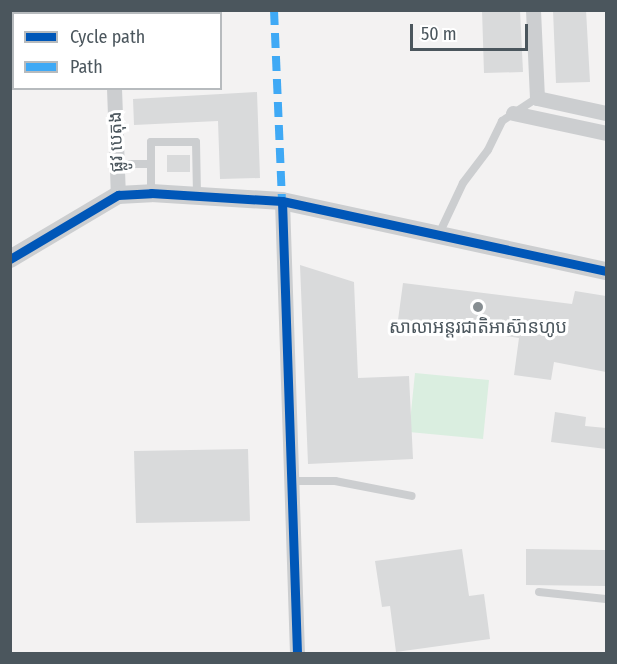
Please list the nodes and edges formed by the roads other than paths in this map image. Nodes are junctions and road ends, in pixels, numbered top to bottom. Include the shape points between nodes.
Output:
1 (533, 10) edge
2 (114, 90) edge
3 (537, 98) junction
4 (513, 113) junction
5 (606, 113) edge
6 (606, 133) edge
7 (116, 164) junction
8 (151, 164) junction
9 (151, 193) junction
10 (197, 194) junction
11 (118, 195) junction
12 (282, 201) junction
13 (439, 235) junction
14 (10, 259) edge
15 (606, 271) edge
16 (291, 482) junction
17 (412, 496) dead end
18 (539, 592) dead end
19 (606, 599) edge
20 (297, 654) edge

1 - 3 street
2 - 7 street, ផ្លូវ បេតុង
3 - 4 lane
3 - 5 street
4 - 6 street
4 - 13 lane via 502,121 488,150 463,183
7 - 8 lane
7 - 11 street, ផ្លូវ បេតុង
8 - 9 lane
8 - 10 lane via 151,142 196,142
9 - 10 street
9 - 11 street
10 - 12 street
11 - 14 street
12 - 13 street
12 - 16 street
13 - 15 street
16 - 17 lane via 335,481
16 - 20 street
18 - 19 lane

